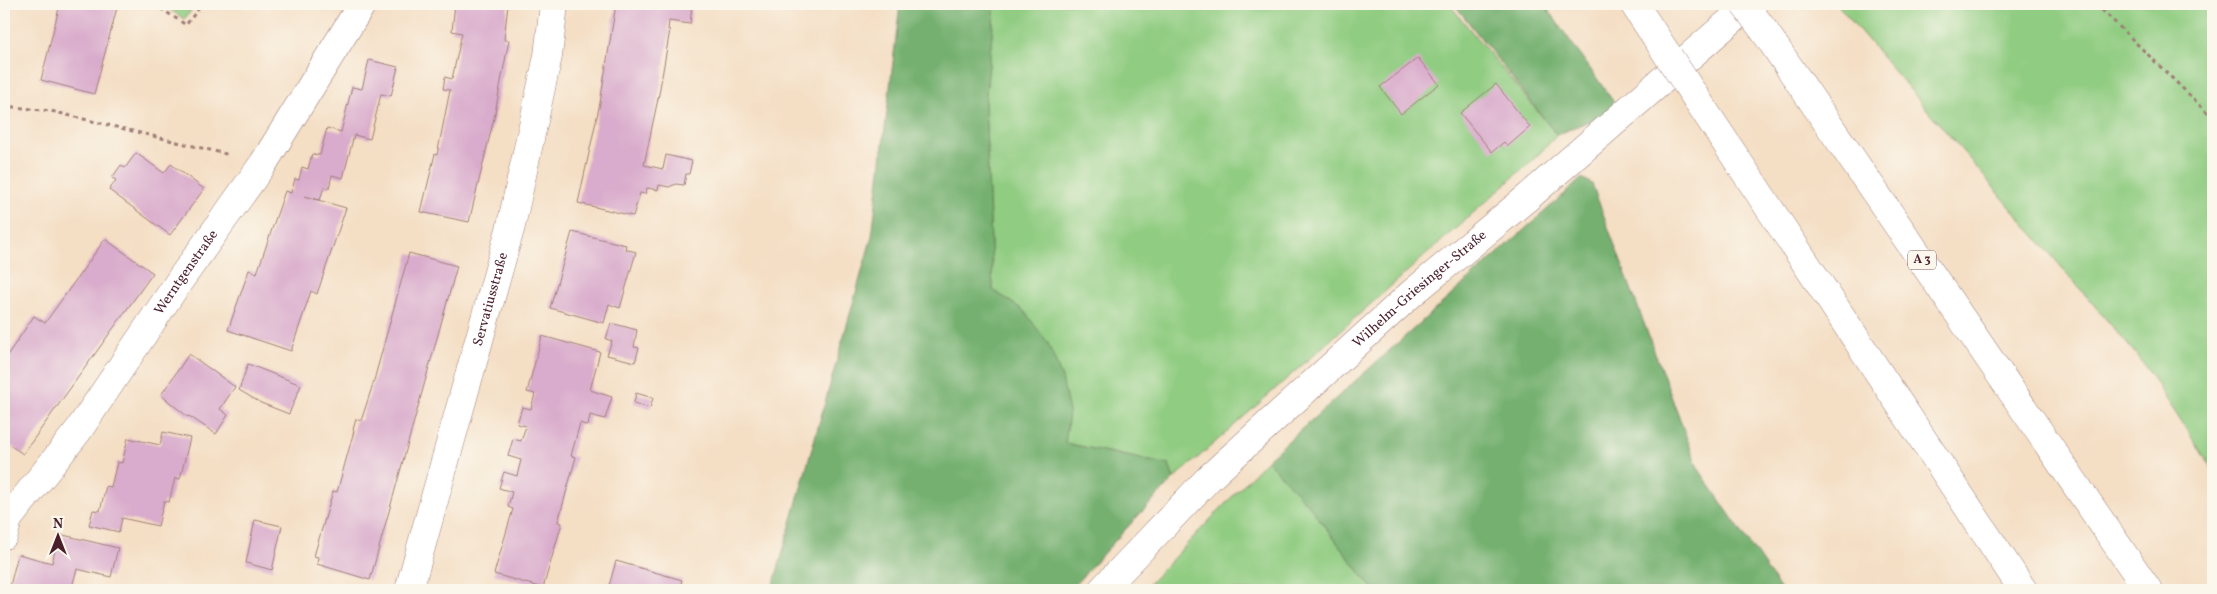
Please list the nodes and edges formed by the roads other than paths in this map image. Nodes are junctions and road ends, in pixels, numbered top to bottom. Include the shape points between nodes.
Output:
1 (362, 4) edge
2 (554, 4) edge
3 (1634, 4) edge
4 (1744, 4) edge
5 (1750, 4) edge
6 (5, 524) edge
7 (409, 590) edge
8 (1102, 590) edge
9 (2023, 590) edge
10 (2148, 590) edge

1 - 6 main road, Werntgenstraße via 263,164 78,431
2 - 7 main road, Servatiusstraße via 548,56 510,226
3 - 9 main road, bridge
4 - 10 main road, A 3, bridge
5 - 8 main road, Wilhelm-Griesinger-Straße via 1411,294 1209,478

